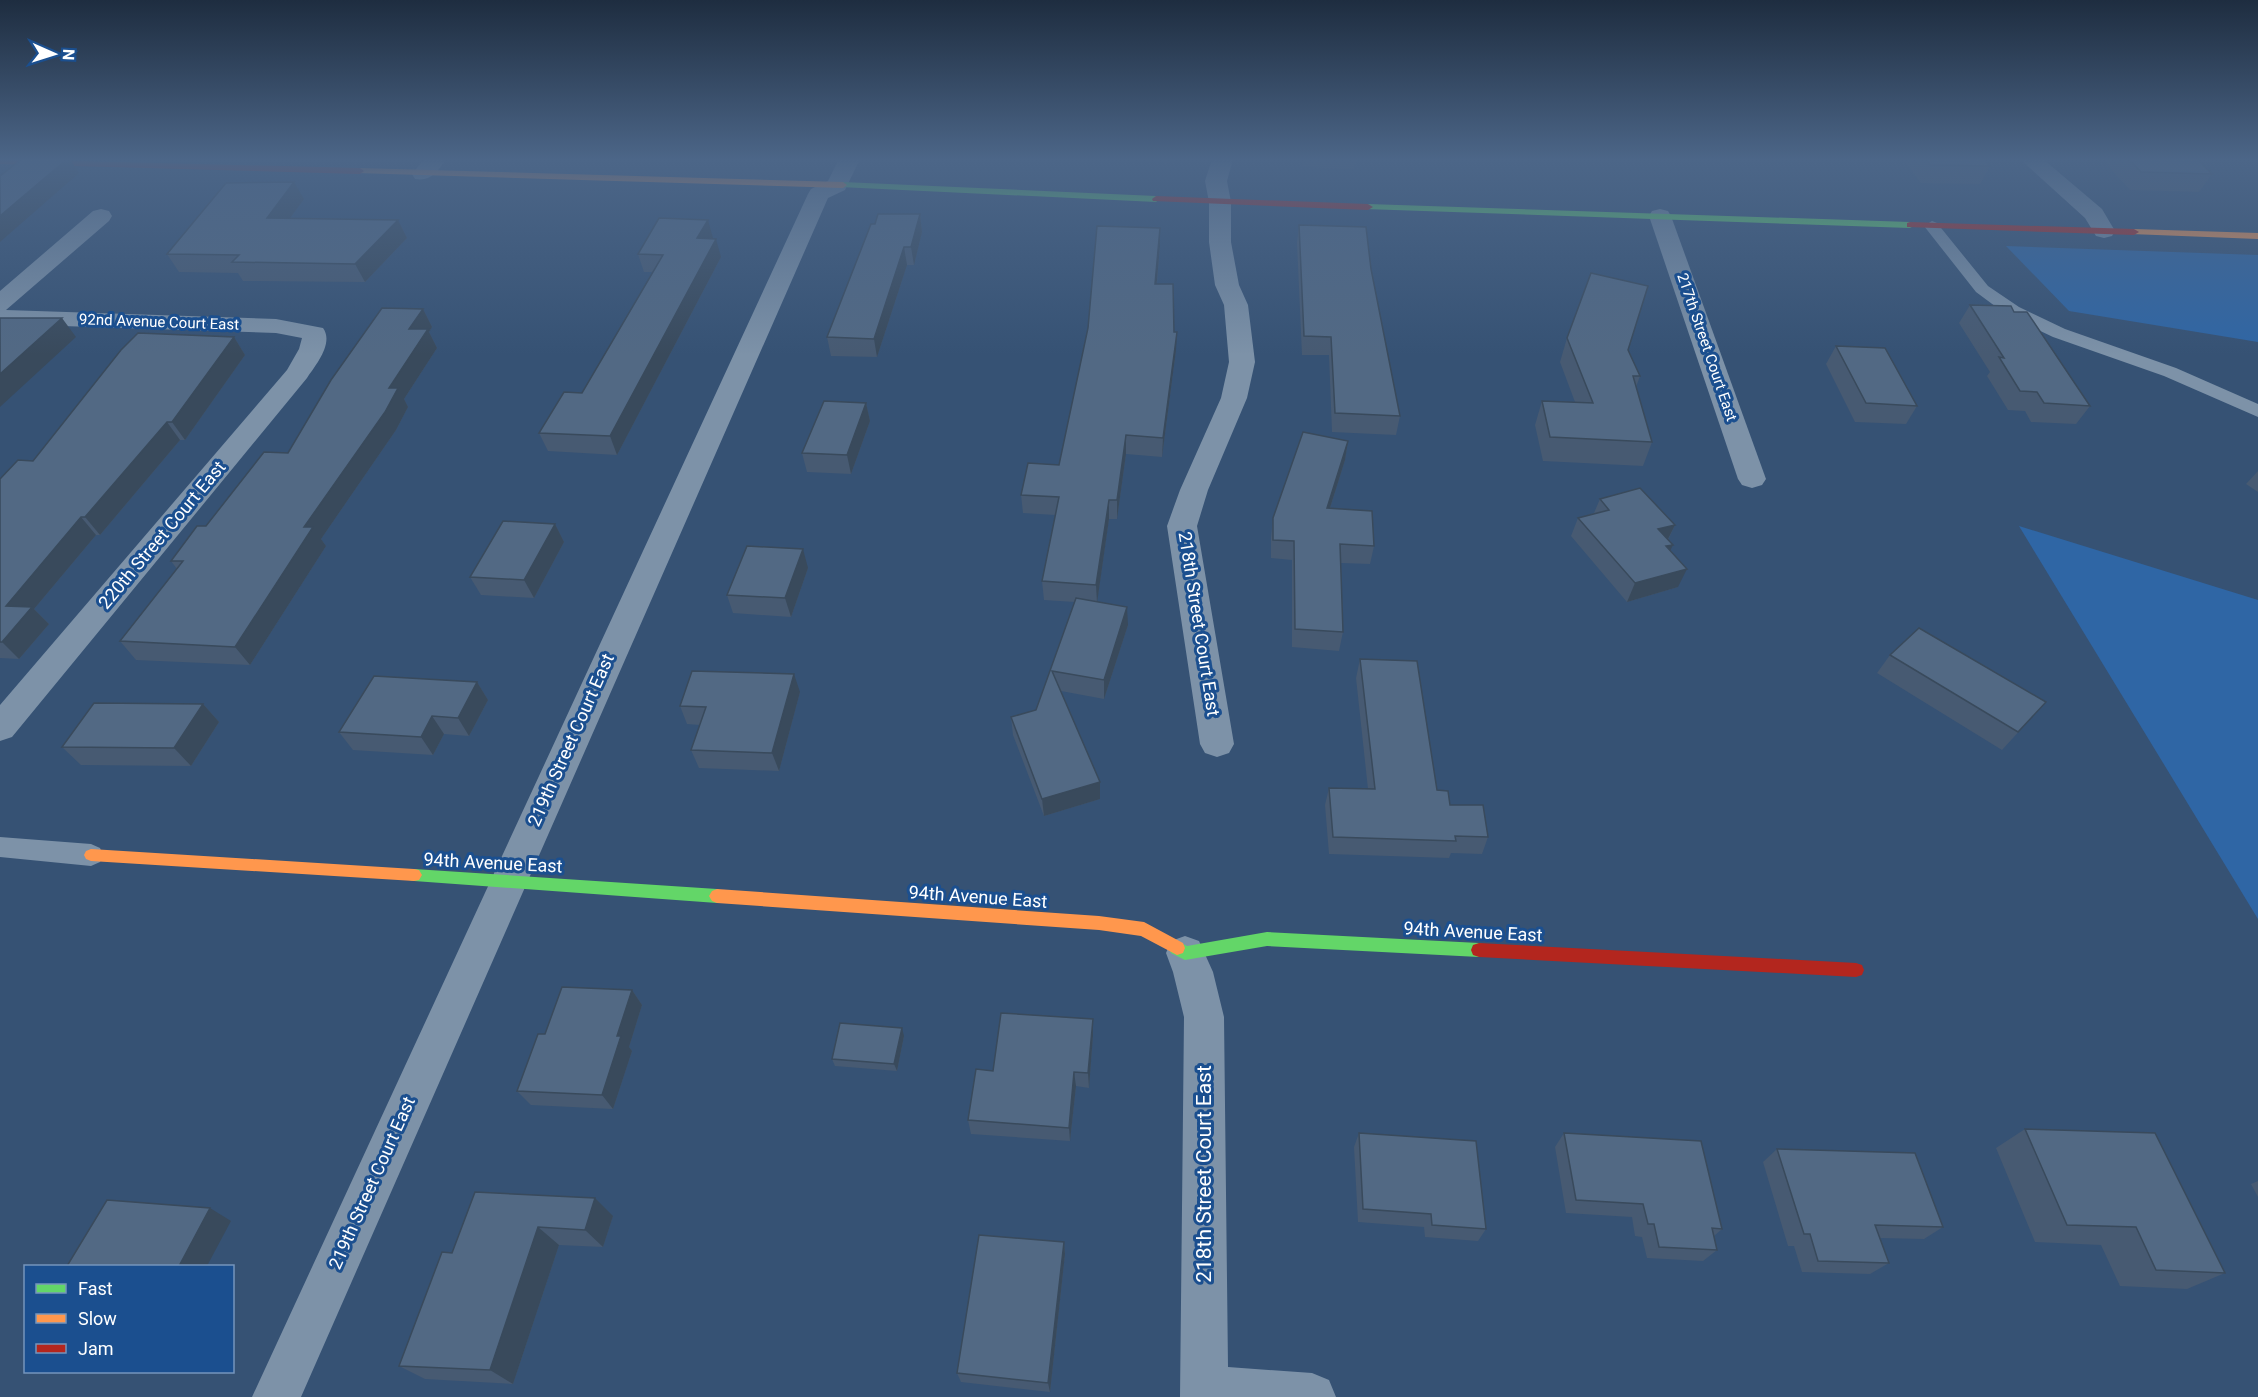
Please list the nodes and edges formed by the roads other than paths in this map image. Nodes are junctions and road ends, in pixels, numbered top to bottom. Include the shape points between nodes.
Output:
1 (92, 224) edge
2 (806, 224) edge
3 (1220, 224) edge
4 (1663, 224) edge
5 (1883, 224) edge
6 (2100, 224) edge
7 (1932, 226) junction
8 (2104, 231) junction
9 (2258, 236) edge
10 (0, 304) edge
11 (0, 317) edge
12 (315, 337) joint
13 (2258, 411) edge
14 (1752, 480) dead end
15 (0, 728) edge
16 (1217, 744) dead end
17 (0, 847) edge
18 (91, 855) joint
19 (508, 881) junction
20 (1185, 953) junction
21 (1857, 970) dead end
22 (1204, 1393) edge
23 (276, 1397) edge
24 (1312, 1397) edge

1 - 10 street
2 - 19 street, 219th Street Court East
3 - 16 street, 218th Street Court East via 1227,285 1240,329 1242,362 1234,398 1182,526
4 - 14 street, 217th Street Court East
5 - 7 street
6 - 8 street
7 - 8 street
7 - 13 lane via 1982,288 2013,311
8 - 9 street
11 - 12 street, 92nd Avenue Court East via 276,326 314,333
12 - 15 street, 220th Street Court East via 298,373
17 - 18 lane
18 - 19 street, 94th Avenue East
19 - 20 street, 94th Avenue East via 1099,923 1144,929
19 - 23 street, 219th Street Court East
20 - 21 street, 94th Avenue East via 1267,939
20 - 22 street, 218th Street Court East via 1204,1017
22 - 24 street

